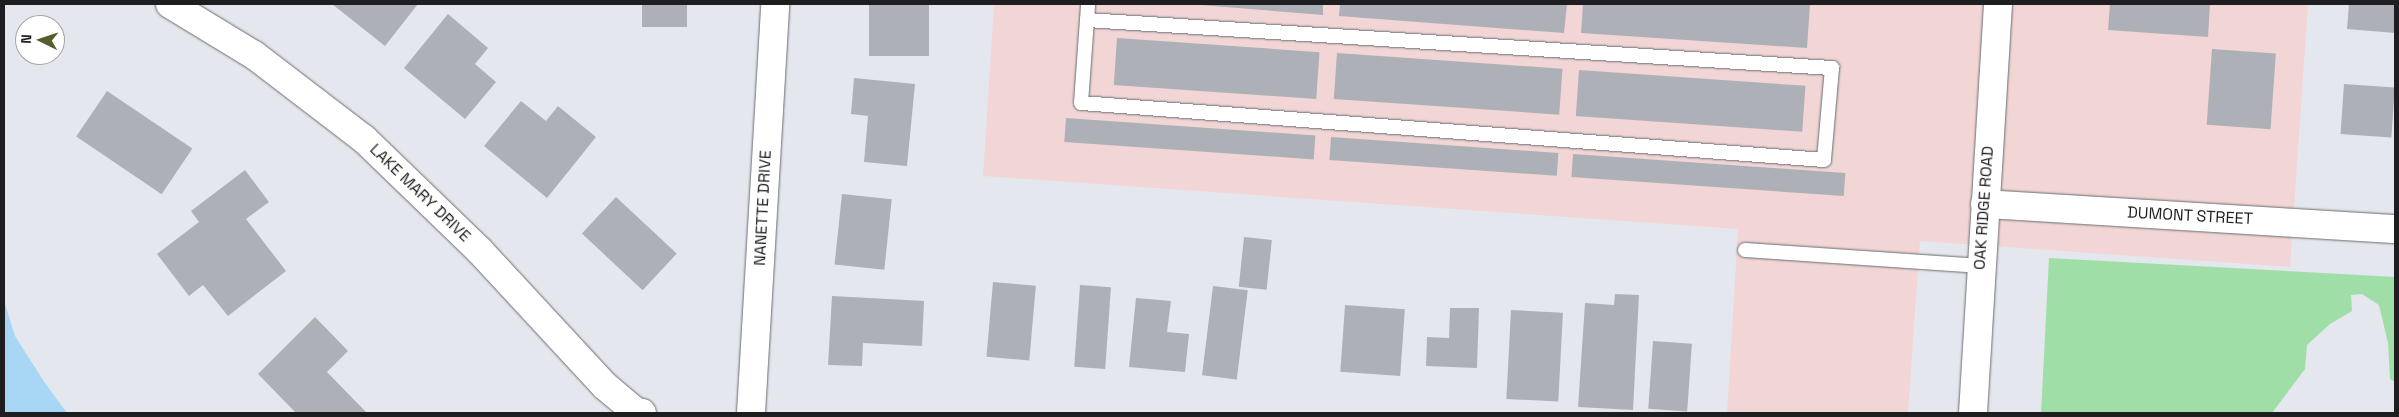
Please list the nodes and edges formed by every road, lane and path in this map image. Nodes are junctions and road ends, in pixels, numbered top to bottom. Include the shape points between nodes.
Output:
1 (170, 4) edge
2 (775, 4) edge
3 (1088, 4) edge
4 (1998, 4) edge
5 (1087, 20) junction
6 (1985, 204) junction
7 (2395, 229) edge
8 (1744, 250) dead end
9 (1981, 266) junction
10 (642, 413) edge
11 (751, 413) edge
12 (1972, 413) edge

1 - 10 street, LAKE MARY DRIVE via 254,55 364,139 479,250 606,386 636,412
2 - 11 street, NANETTE DRIVE
3 - 5 lane
4 - 6 street, OAK RIDGE ROAD
5 - 5 lane via 1832,68 1824,160 1081,103
6 - 7 street, DUMONT STREET
6 - 9 street, OAK RIDGE ROAD
8 - 9 lane
9 - 12 street, OAK RIDGE ROAD

